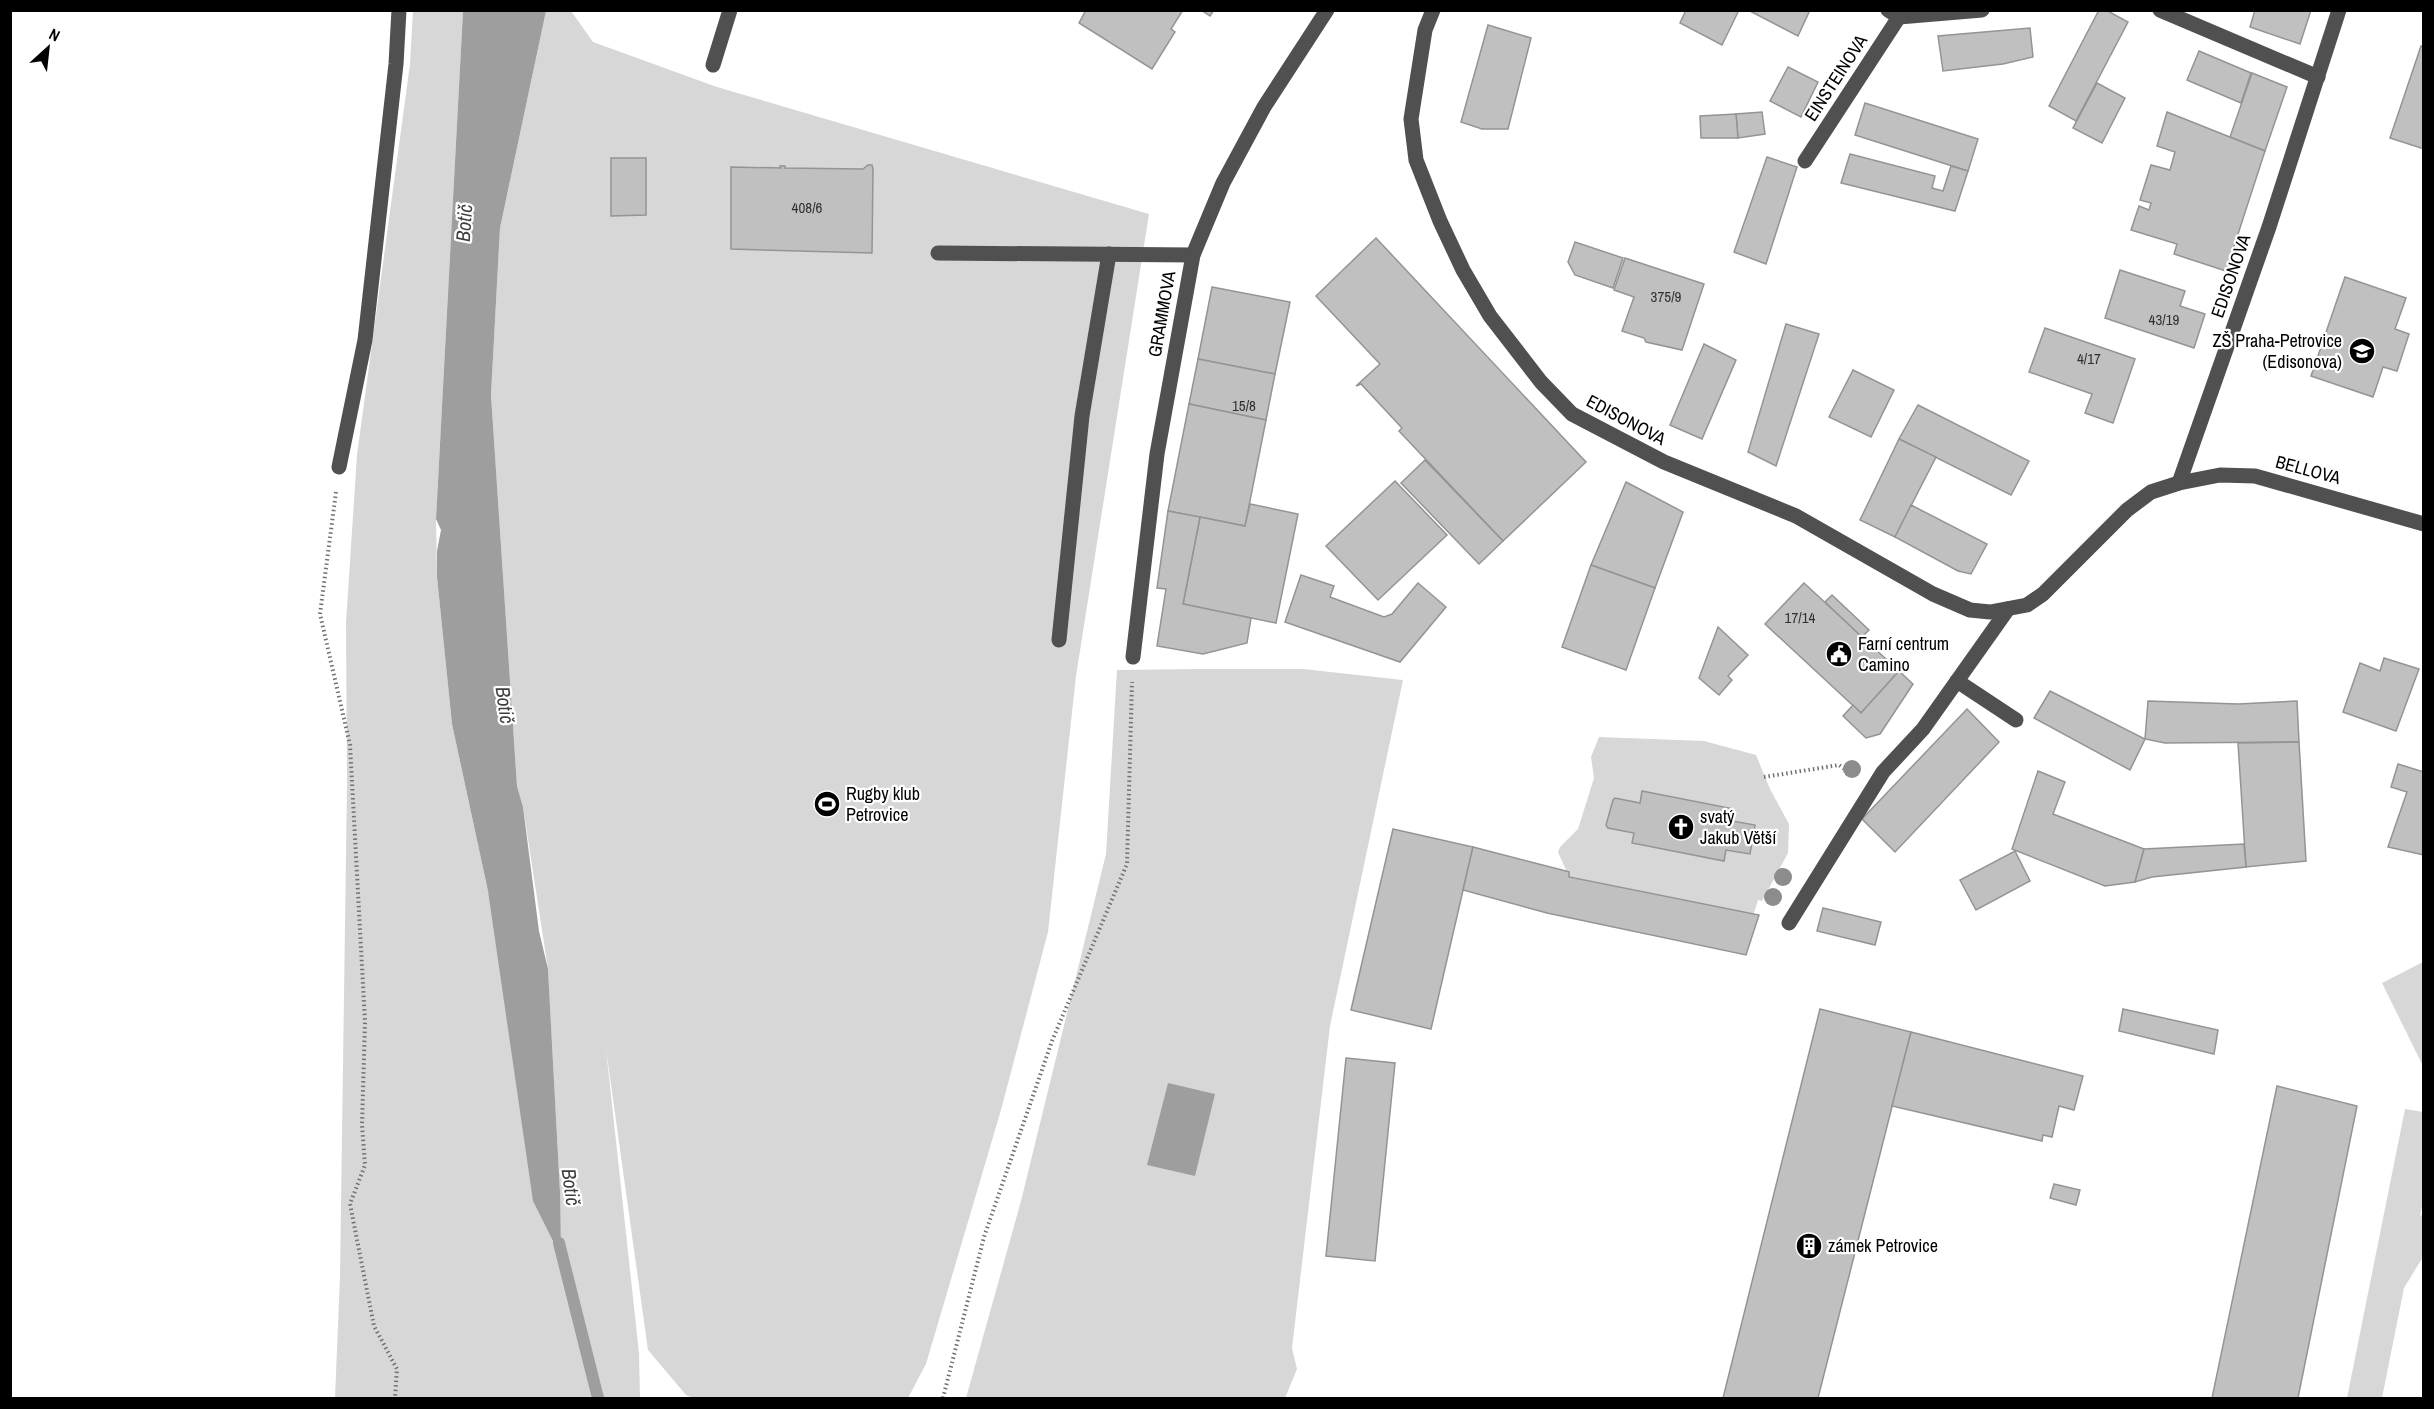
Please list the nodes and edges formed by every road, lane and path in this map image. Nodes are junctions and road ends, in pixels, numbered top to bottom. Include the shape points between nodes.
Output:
1 (399, 10) edge
2 (730, 10) edge
3 (1328, 10) edge
4 (1433, 10) edge
5 (1982, 10) edge
6 (2160, 10) edge
7 (2339, 10) edge
8 (1893, 14) edge
9 (714, 65) dead end
10 (2318, 77) junction
11 (1805, 161) dead end
12 (938, 253) dead end
13 (1109, 254) junction
14 (1193, 255) junction
15 (339, 467) joint
16 (2179, 483) junction
17 (2424, 524) edge
18 (2008, 609) junction
19 (1059, 640) dead end
20 (1133, 657) joint
21 (1957, 681) junction
22 (2016, 720) dead end
23 (1764, 777) dead end
24 (1873, 789) junction
25 (1789, 923) dead end
26 (395, 1398) edge
27 (943, 1398) edge

1 - 15 street via 364,340
2 - 9 street
3 - 14 street, GRAMMOVA via 1259,117 1223,183
4 - 18 street, EDISONOVA via 1425,30 1411,119 1416,160 1463,270 1490,316 1541,382 1572,414 1664,462 1796,516 1933,594 1970,610
5 - 8 street, EINSTEINOVA
6 - 10 street
7 - 10 street, EDISONOVA
8 - 11 street, EINSTEINOVA
10 - 16 street, EDISONOVA
12 - 13 street
13 - 14 street
13 - 19 street via 1082,416
14 - 20 street, GRAMMOVA via 1156,454
15 - 26 path via 320,614 350,746 359,882 365,1022 365,1165 350,1204 374,1326 397,1369
16 - 17 street, BELLOVA via 2220,475 2255,476
16 - 18 street, EDISONOVA via 2151,492 2127,510 2043,594 2027,605
18 - 21 street
20 - 27 path via 1127,864 1052,1041 988,1226
21 - 22 street
21 - 24 street
23 - 24 path via 1839,765
24 - 25 street

